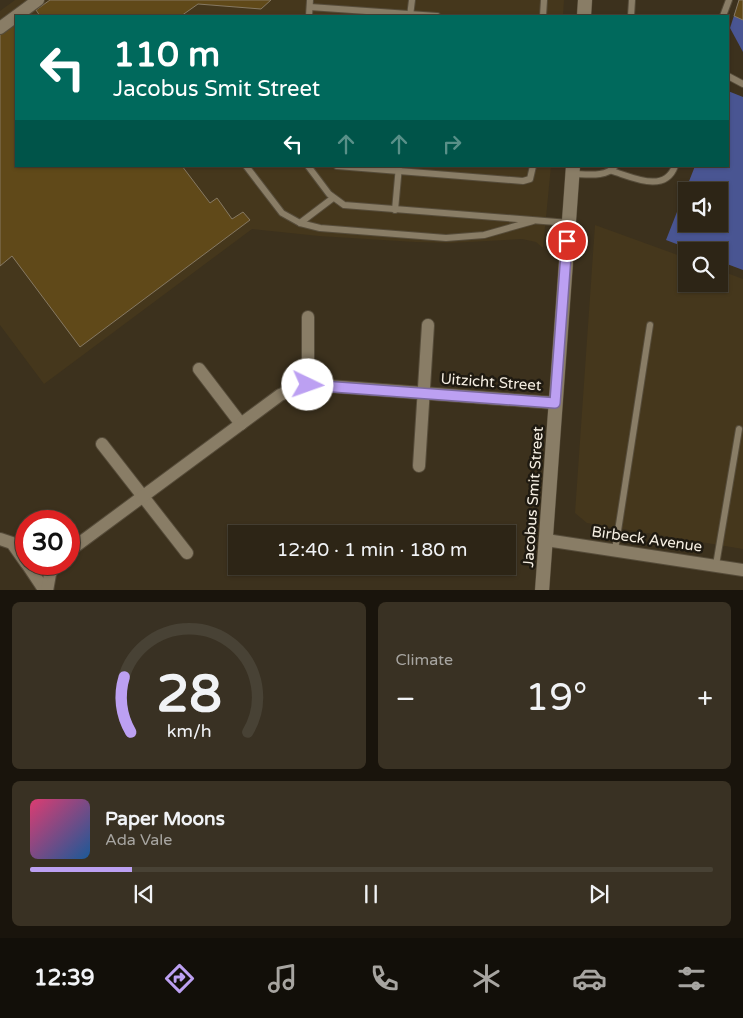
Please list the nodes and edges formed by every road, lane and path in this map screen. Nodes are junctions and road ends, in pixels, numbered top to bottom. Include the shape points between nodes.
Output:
1 (38, 0) edge
2 (412, 0) edge
3 (544, 0) edge
4 (586, 0) edge
5 (632, 0) edge
6 (729, 0) edge
7 (310, 3) edge
8 (18, 15) edge
9 (410, 15) edge
10 (543, 15) edge
11 (584, 15) edge
12 (632, 15) edge
13 (723, 15) edge
14 (15, 17) edge
15 (0, 28) edge
16 (729, 77) edge
17 (743, 84) edge
18 (247, 167) edge
19 (309, 167) edge
20 (357, 167) edge
21 (533, 167) edge
22 (674, 167) edge
23 (614, 168) edge
24 (398, 169) edge
25 (572, 170) edge
26 (333, 198) junction
27 (395, 210) junction
28 (533, 221) junction
29 (300, 223) junction
30 (569, 223) junction
31 (308, 317) dead end
32 (428, 325) dead end
33 (650, 325) dead end
34 (199, 369) dead end
35 (308, 385) junction
36 (423, 393) junction
37 (555, 403) junction
38 (241, 424) junction
39 (739, 429) dead end
40 (102, 444) dead end
41 (419, 466) dead end
42 (144, 496) junction
43 (0, 539) edge
44 (546, 540) junction
45 (80, 543) edge
46 (15, 547) edge
47 (615, 550) junction
48 (187, 552) dead end
49 (716, 565) junction
50 (743, 570) edge
51 (35, 575) edge
52 (50, 575) edge
53 (46, 590) edge
54 (542, 590) edge

1 - 8 street
2 - 9 lane
3 - 10 lane
4 - 11 street
5 - 12 lane
6 - 13 lane
7 - 9 lane
14 - 15 street
16 - 17 lane
18 - 29 lane via 282,213
19 - 26 lane
20 - 24 lane
21 - 24 lane via 528,181
22 - 23 lane via 668,178 658,183 644,181
23 - 25 lane via 603,174
24 - 27 lane
25 - 30 street, Jacobus Smit Street
26 - 27 lane via 347,206
26 - 29 lane
27 - 28 lane
28 - 29 lane via 484,235 446,238 329,229
28 - 30 lane
30 - 37 street, Jacobus Smit Street
31 - 35 street
32 - 36 street, Uitzicht Street
33 - 47 lane
34 - 38 street
35 - 36 street, Uitzicht Street
35 - 38 street, Uitzicht Street via 287,391
36 - 37 street, Uitzicht Street
36 - 41 street, Uitzicht Street
37 - 44 street, Jacobus Smit Street
38 - 42 street, Uitzicht Street
39 - 49 lane
40 - 42 street
42 - 45 street, Uitzicht Street
42 - 48 street
43 - 46 street
44 - 47 street, Birbeck Avenue
44 - 54 street, Jacobus Smit Street
47 - 49 street, Birbeck Avenue
49 - 50 street, Birbeck Avenue
51 - 53 street
52 - 53 street

